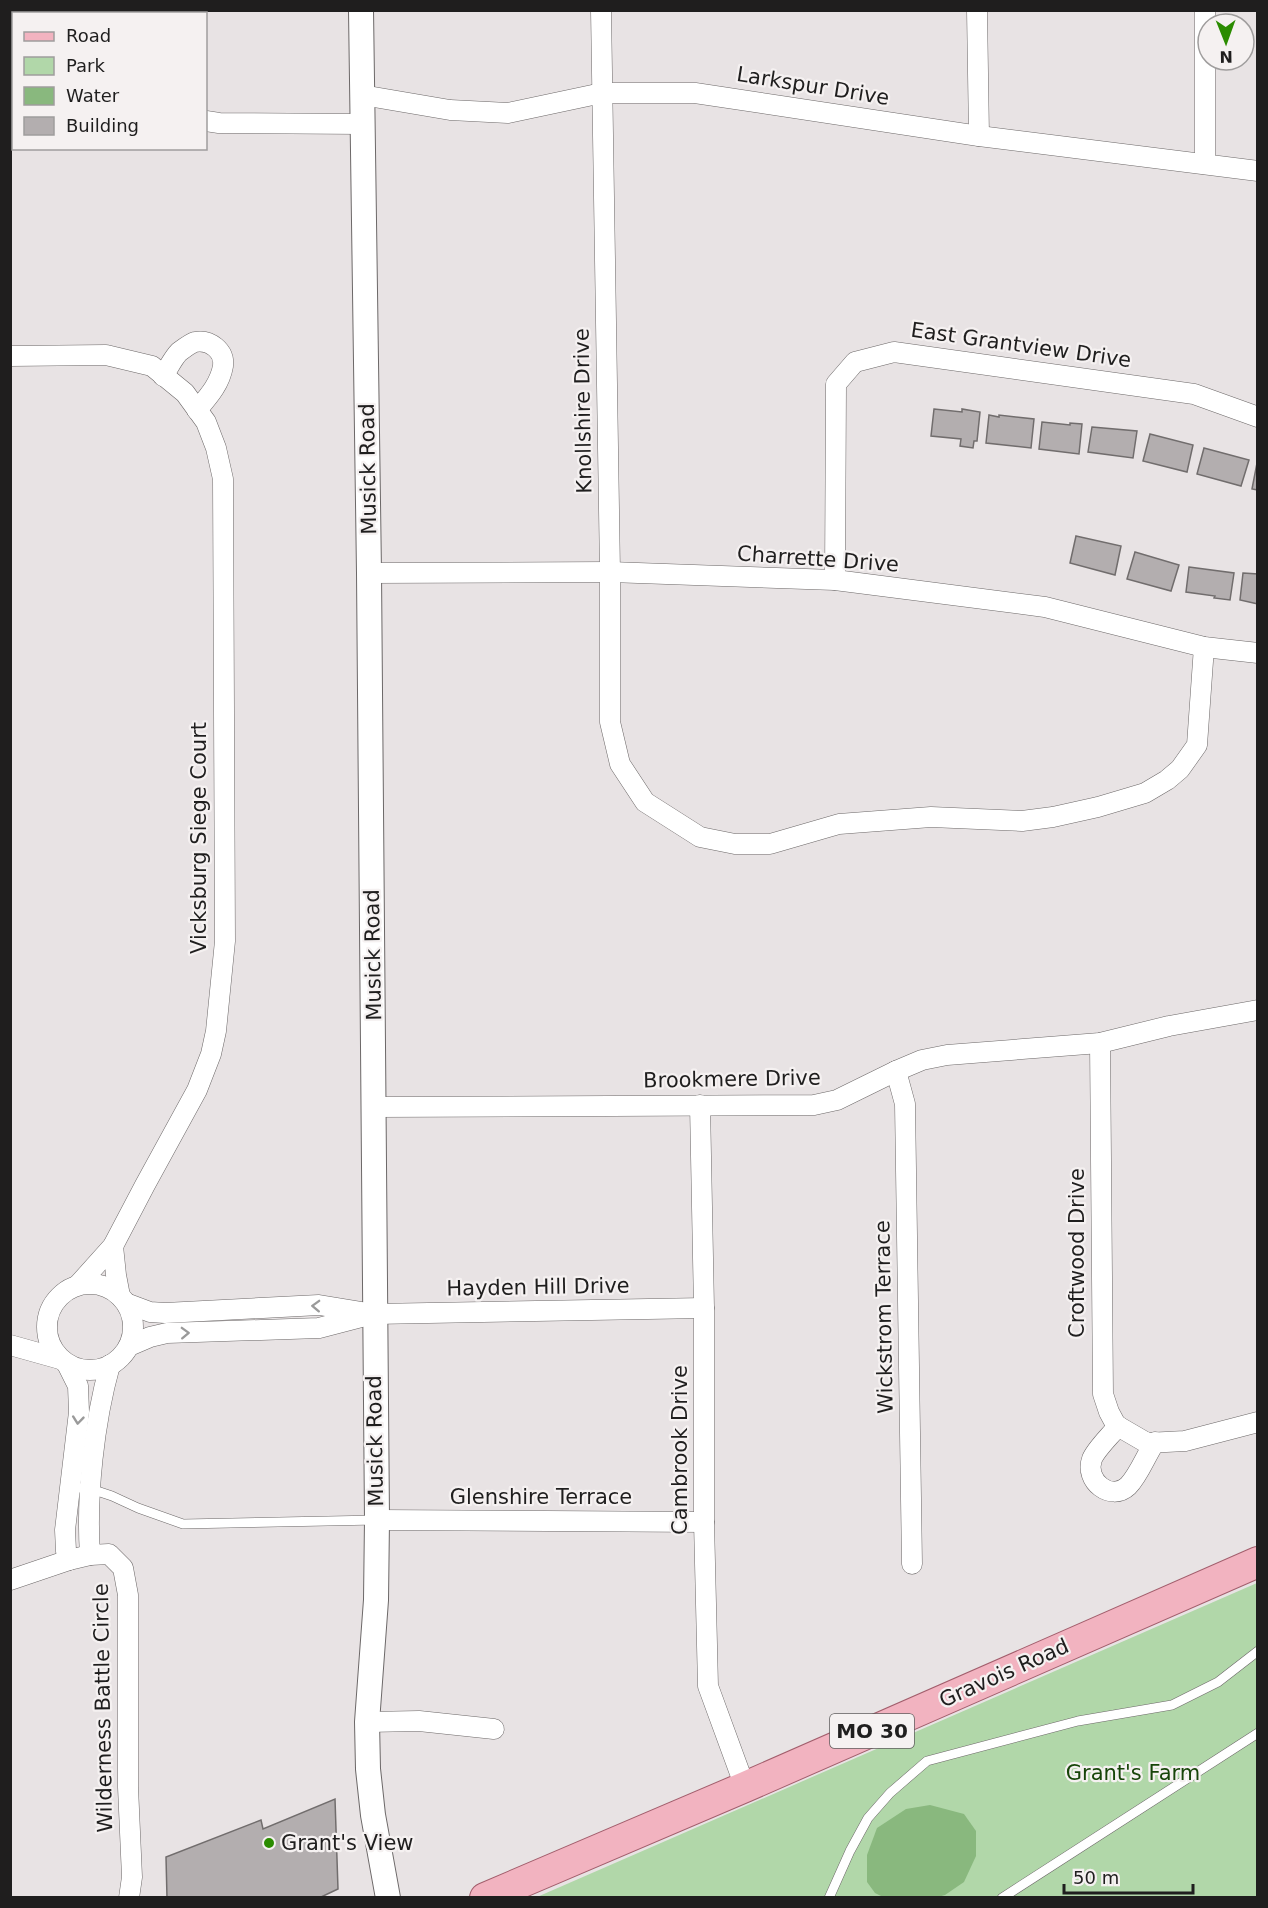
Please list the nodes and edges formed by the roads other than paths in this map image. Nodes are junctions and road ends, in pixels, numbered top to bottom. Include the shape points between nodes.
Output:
1 (361, 10) edge
2 (601, 10) edge
3 (977, 10) edge
4 (1205, 10) edge
5 (602, 93) junction
6 (362, 95) junction
7 (207, 121) edge
8 (363, 124) junction
9 (979, 136) junction
10 (1205, 164) junction
11 (1257, 171) edge
12 (10, 356) edge
13 (163, 376) junction
14 (197, 410) junction
15 (1257, 417) edge
16 (610, 572) junction
17 (369, 573) junction
18 (834, 579) junction
19 (1204, 647) junction
20 (1257, 653) edge
21 (1257, 1010) edge
22 (1100, 1043) junction
23 (896, 1071) junction
24 (700, 1105) junction
25 (374, 1107) junction
26 (113, 1246) junction
27 (78, 1286) junction
28 (123, 1299) junction
29 (704, 1308) junction
30 (374, 1314) junction
31 (47, 1317) junction
32 (11, 1345) edge
33 (129, 1346) junction
34 (63, 1361) junction
35 (110, 1365) junction
36 (1257, 1422) edge
37 (1118, 1426) junction
38 (1151, 1442) junction
39 (71, 1487) junction
40 (91, 1489) junction
41 (377, 1520) junction
42 (704, 1522) junction
43 (90, 1555) junction
44 (69, 1560) junction
45 (1257, 1562) edge
46 (912, 1564) dead end
47 (10, 1580) edge
48 (1257, 1651) edge
49 (367, 1722) junction
50 (494, 1729) dead end
51 (1257, 1733) edge
52 (746, 1787) junction
53 (129, 1898) edge
54 (388, 1898) edge
55 (485, 1898) edge
56 (829, 1898) edge
57 (1002, 1898) edge

1 - 6 street, Musick Road
2 - 5 street, Knollshire Drive
3 - 9 street
4 - 10 street
5 - 6 street, Larkspur Drive via 508,114 450,110
5 - 9 street, Larkspur Drive via 695,93
5 - 16 street, Knollshire Drive
6 - 8 street, Musick Road
7 - 8 street
8 - 17 street, Musick Road
9 - 10 street, Larkspur Drive
10 - 11 street, Larkspur Drive
12 - 13 street, Vicksburg Siege Court via 106,355 152,366
13 - 14 street, Vicksburg Siege Court
13 - 14 street via 178,353 195,342 209,343 219,350 224,363 219,378 211,395
14 - 26 street, Vicksburg Siege Court via 216,448 223,479 225,941 216,1031 212,1054 197,1090
15 - 18 street, East Grantview Drive via 1194,394 894,352 855,362 836,384
16 - 17 street, Charrette Drive
16 - 18 street, Charrette Drive
16 - 19 street, Knollshire Drive via 610,722 620,764 645,802 700,837 735,844 770,844 839,824 931,817 1022,821 1098,807 1145,793 1180,769 1197,745
17 - 25 street, Musick Road
18 - 19 street, Charrette Drive via 1045,607
19 - 20 street, Charrette Drive
21 - 22 street, Brookmere Drive
22 - 23 street, Brookmere Drive via 947,1055
22 - 37 street, Croftwood Drive via 1102,1394
23 - 24 street, Brookmere Drive via 837,1100 814,1105
23 - 46 street, Wickstrom Terrace via 905,1104
24 - 25 street, Brookmere Drive
24 - 29 street, Cambrook Drive
25 - 30 street, Musick Road
26 - 27 street, Vicksburg Siege Court
26 - 28 street
27 - 28 street via 105,1286
27 - 31 street via 55,1300
30 -> 28 street via 319,1305 165,1313 150,1312
28 - 33 street via 133,1319
29 - 30 street, Hayden Hill Drive
29 - 42 street, Cambrook Drive
33 -> 30 street via 167,1333 319,1328
30 - 41 street, Musick Road
31 - 32 street
31 - 34 street via 47,1335
32 - 34 street
33 - 35 street
34 - 35 street via 75,1368 93,1370
34 -> 39 street via 78,1386 79,1397
35 - 40 street
36 - 38 street via 1185,1441
37 - 38 street
37 - 38 street via 1092,1460 1095,1483 1102,1489 1126,1488
39 - 40 lane
39 - 44 street via 65,1539
40 - 41 lane via 183,1524
40 - 43 street
41 - 42 street, Glenshire Terrace
41 - 49 street, Musick Road
42 - 52 street, Cambrook Drive via 708,1686
43 - 44 street, Wilderness Battle Circle
43 - 53 street, Wilderness Battle Circle via 109,1554 123,1568 128,1595 132,1877
44 - 47 street, Wilderness Battle Circle
45 - 52 main road, Gravois Road / MO 30
48 - 56 lane via 1218,1682 1172,1705 1078,1721 927,1761 868,1818
49 - 50 street via 419,1721
49 - 54 street, Musick Road via 373,1815
51 - 57 lane
52 - 55 main road, Gravois Road / MO 30

